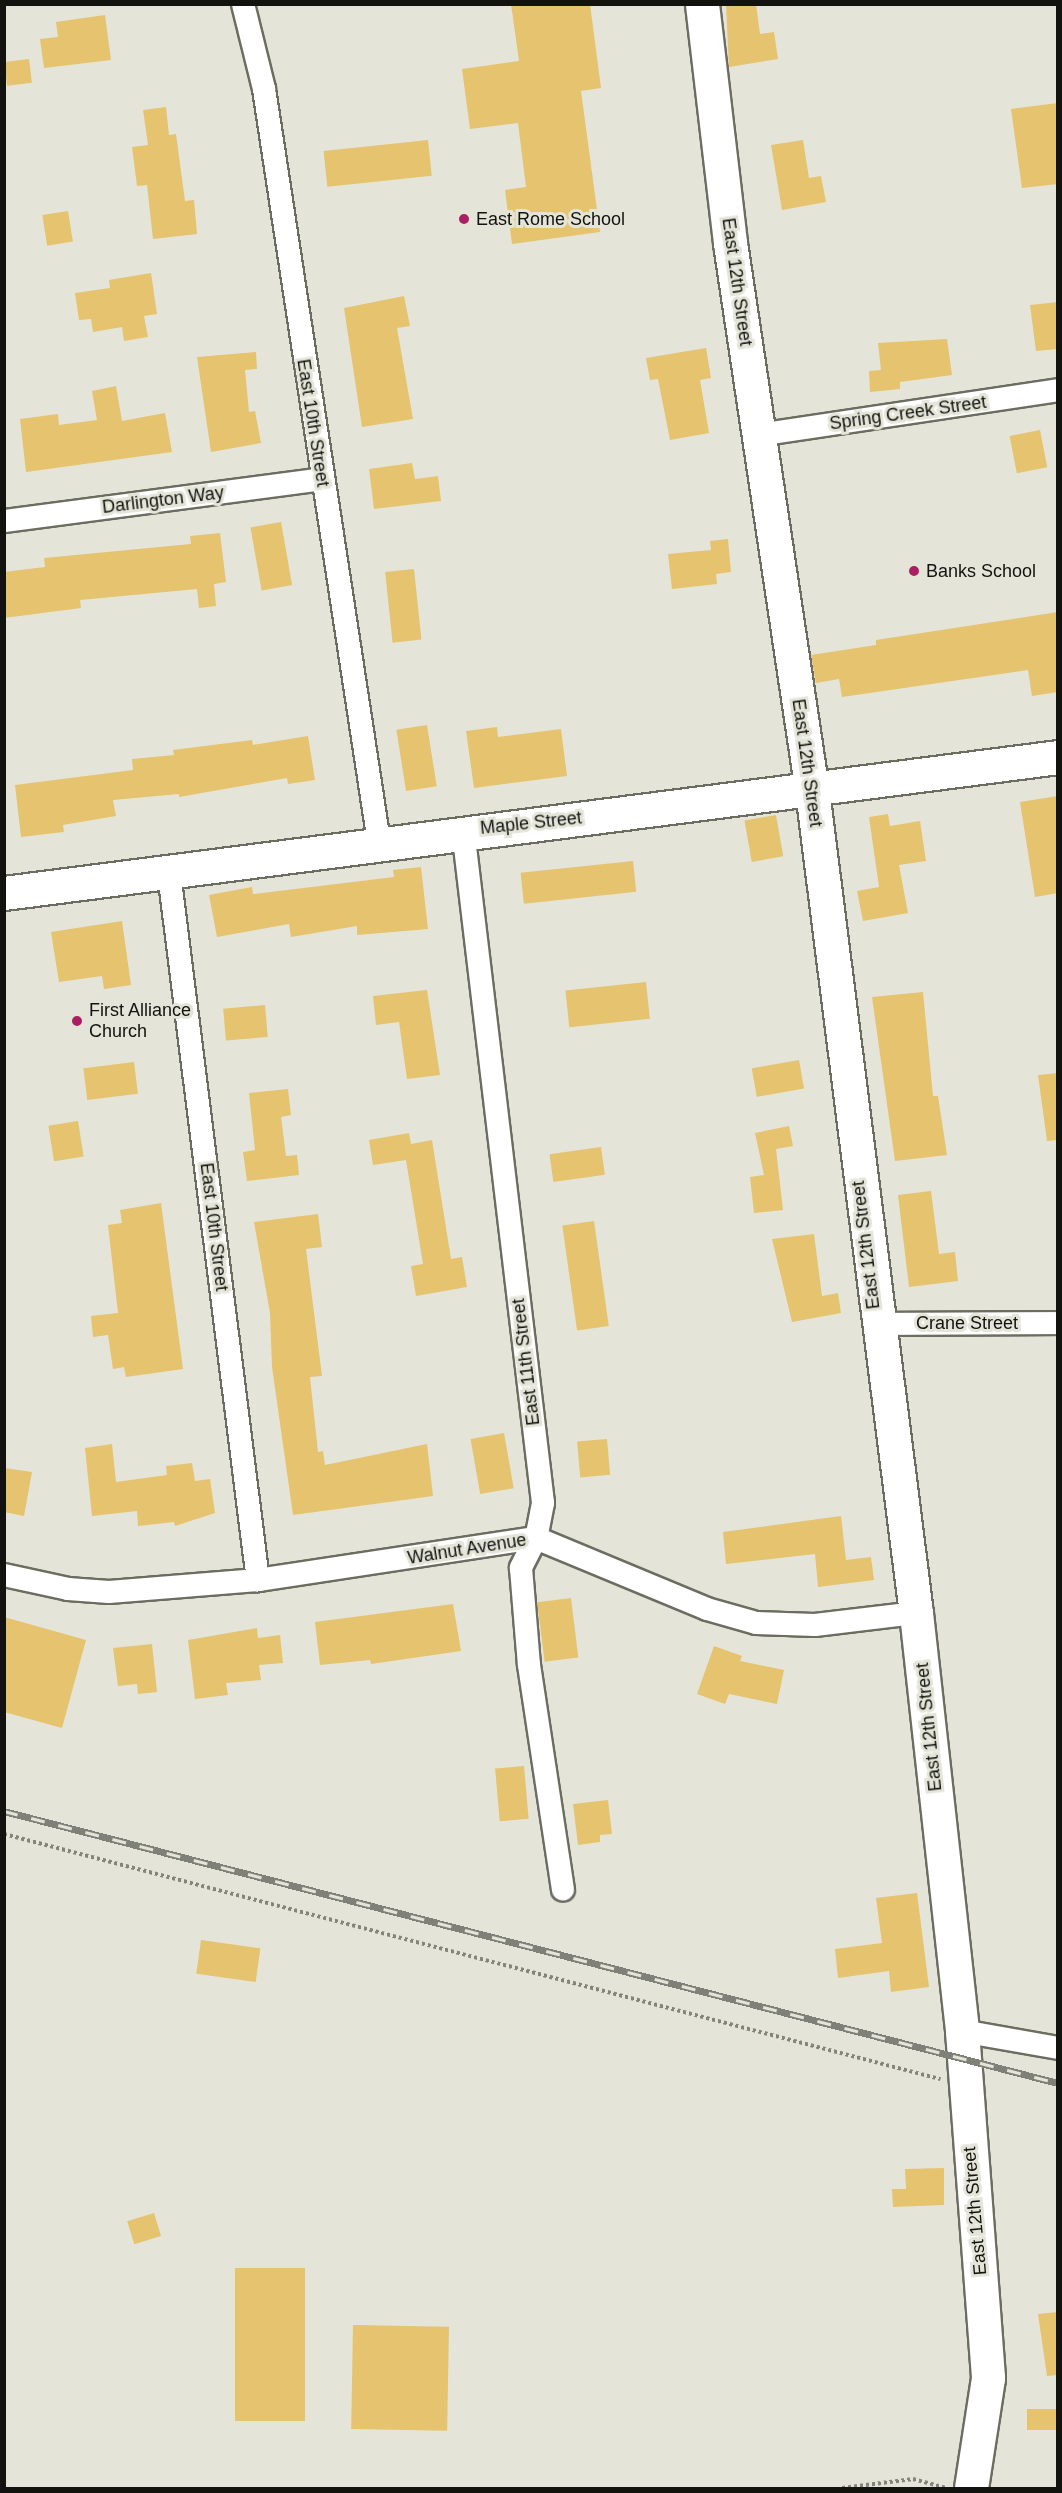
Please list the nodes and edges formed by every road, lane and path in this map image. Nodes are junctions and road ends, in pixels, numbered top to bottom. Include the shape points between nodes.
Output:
1 (243, 4) edge
2 (702, 4) edge
3 (1058, 390) edge
4 (758, 435) junction
5 (321, 479) junction
6 (4, 521) edge
7 (1058, 757) edge
8 (812, 790) junction
9 (463, 830) junction
10 (379, 842) junction
11 (169, 873) junction
12 (4, 893) edge
13 (1058, 1323) edge
14 (876, 1324) junction
15 (536, 1538) junction
16 (4, 1575) edge
17 (258, 1580) junction
18 (916, 1613) junction
19 (4, 1834) edge
20 (563, 1889) dead end
21 (962, 2031) junction
22 (1058, 2048) edge
23 (964, 2085) junction
24 (842, 2488) edge
25 (950, 2488) edge
26 (971, 2488) edge

1 - 5 street, East 10th Street via 264,89
2 - 4 main road, East 12th Street
3 - 4 street, Spring Creek Street
4 - 8 main road, East 12th Street
5 - 6 street, Darlington Way
5 - 10 street, East 10th Street
7 - 8 main road, Maple Street
8 - 9 main road, Maple Street
8 - 14 main road, East 12th Street
9 - 10 main road, Maple Street
9 - 15 street, East 11th Street via 543,1503
10 - 11 main road, Maple Street
11 - 12 main road, Maple Street
11 - 17 street, East 10th Street
13 - 14 street, Crane Street
14 - 18 main road, East 12th Street
15 - 17 street, Walnut Avenue
15 - 18 street, Walnut Avenue via 707,1609 756,1623 815,1625
15 - 20 street, East 11th Street via 521,1568 525,1622
16 - 17 street, Walnut Avenue via 68,1589 109,1592
18 - 21 main road, East 12th Street
19 - 23 path
21 - 22 street
21 - 23 main road, East 12th Street
23 - 26 main road, East 12th Street via 988,2378
24 - 25 path via 913,2478

